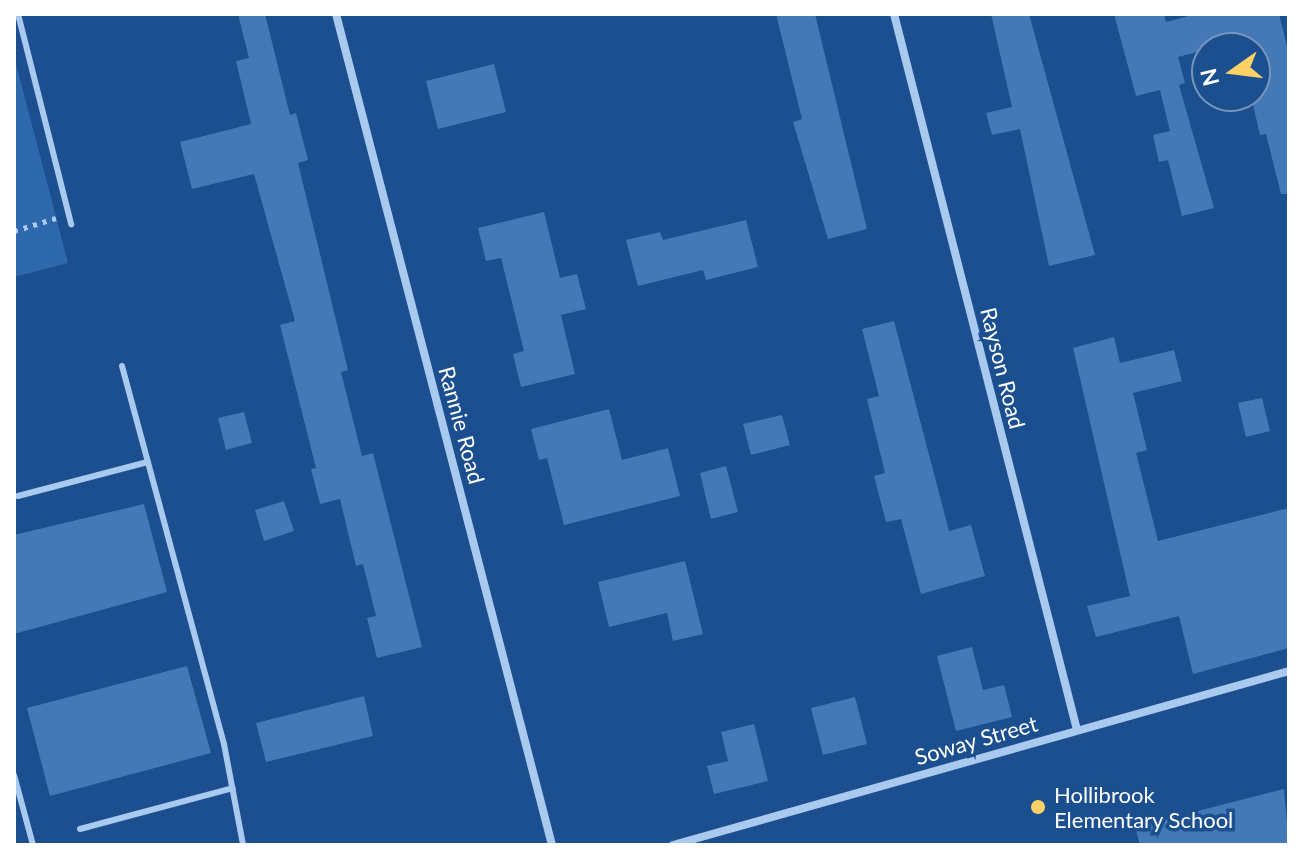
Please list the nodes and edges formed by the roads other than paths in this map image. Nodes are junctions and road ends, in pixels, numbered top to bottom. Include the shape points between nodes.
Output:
1 (18, 14) edge
2 (336, 14) edge
3 (894, 14) edge
4 (71, 224) dead end
5 (122, 366) dead end
6 (148, 462) junction
7 (18, 496) dead end
8 (1289, 671) edge
9 (1077, 730) junction
10 (14, 775) edge
11 (233, 788) junction
12 (80, 829) dead end
13 (33, 845) edge
14 (243, 845) edge
15 (552, 845) edge
16 (673, 845) edge

1 - 4 lane
2 - 15 street, Rannie Road
3 - 9 street, Rayson Road
5 - 6 lane
6 - 7 lane
6 - 11 lane
8 - 9 street, Soway Street
9 - 16 street, Soway Street
10 - 13 lane
11 - 12 lane
11 - 14 lane

